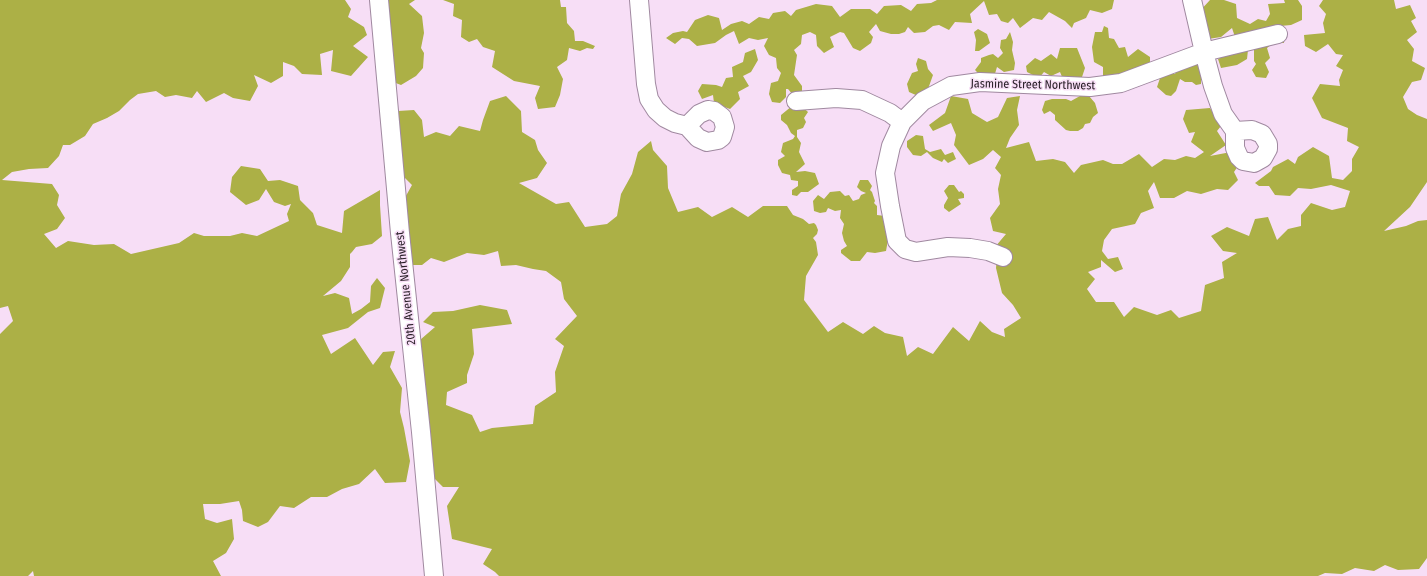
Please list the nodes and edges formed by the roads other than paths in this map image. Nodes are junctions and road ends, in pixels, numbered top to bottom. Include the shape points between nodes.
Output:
1 (379, 0) edge
2 (639, 0) edge
3 (1192, 0) edge
4 (1278, 34) dead end
5 (1204, 52) junction
6 (796, 101) dead end
7 (902, 122) junction
8 (687, 126) dead end
9 (1234, 131) dead end
10 (1003, 257) dead end
11 (434, 576) edge

1 - 11 street, 20th Avenue Northwest
2 - 8 street via 649,99 665,118
3 - 5 street
4 - 5 street, Jasmine Street Northwest
5 - 7 street, Jasmine Street Northwest via 1121,83 1090,87 980,82 951,86 923,102
5 - 9 street via 1223,114
6 - 7 street via 836,98 862,100 890,113
7 - 10 street, Jasmine Street Northwest via 891,146 885,173 897,241 905,249 916,252 948,247 970,248

